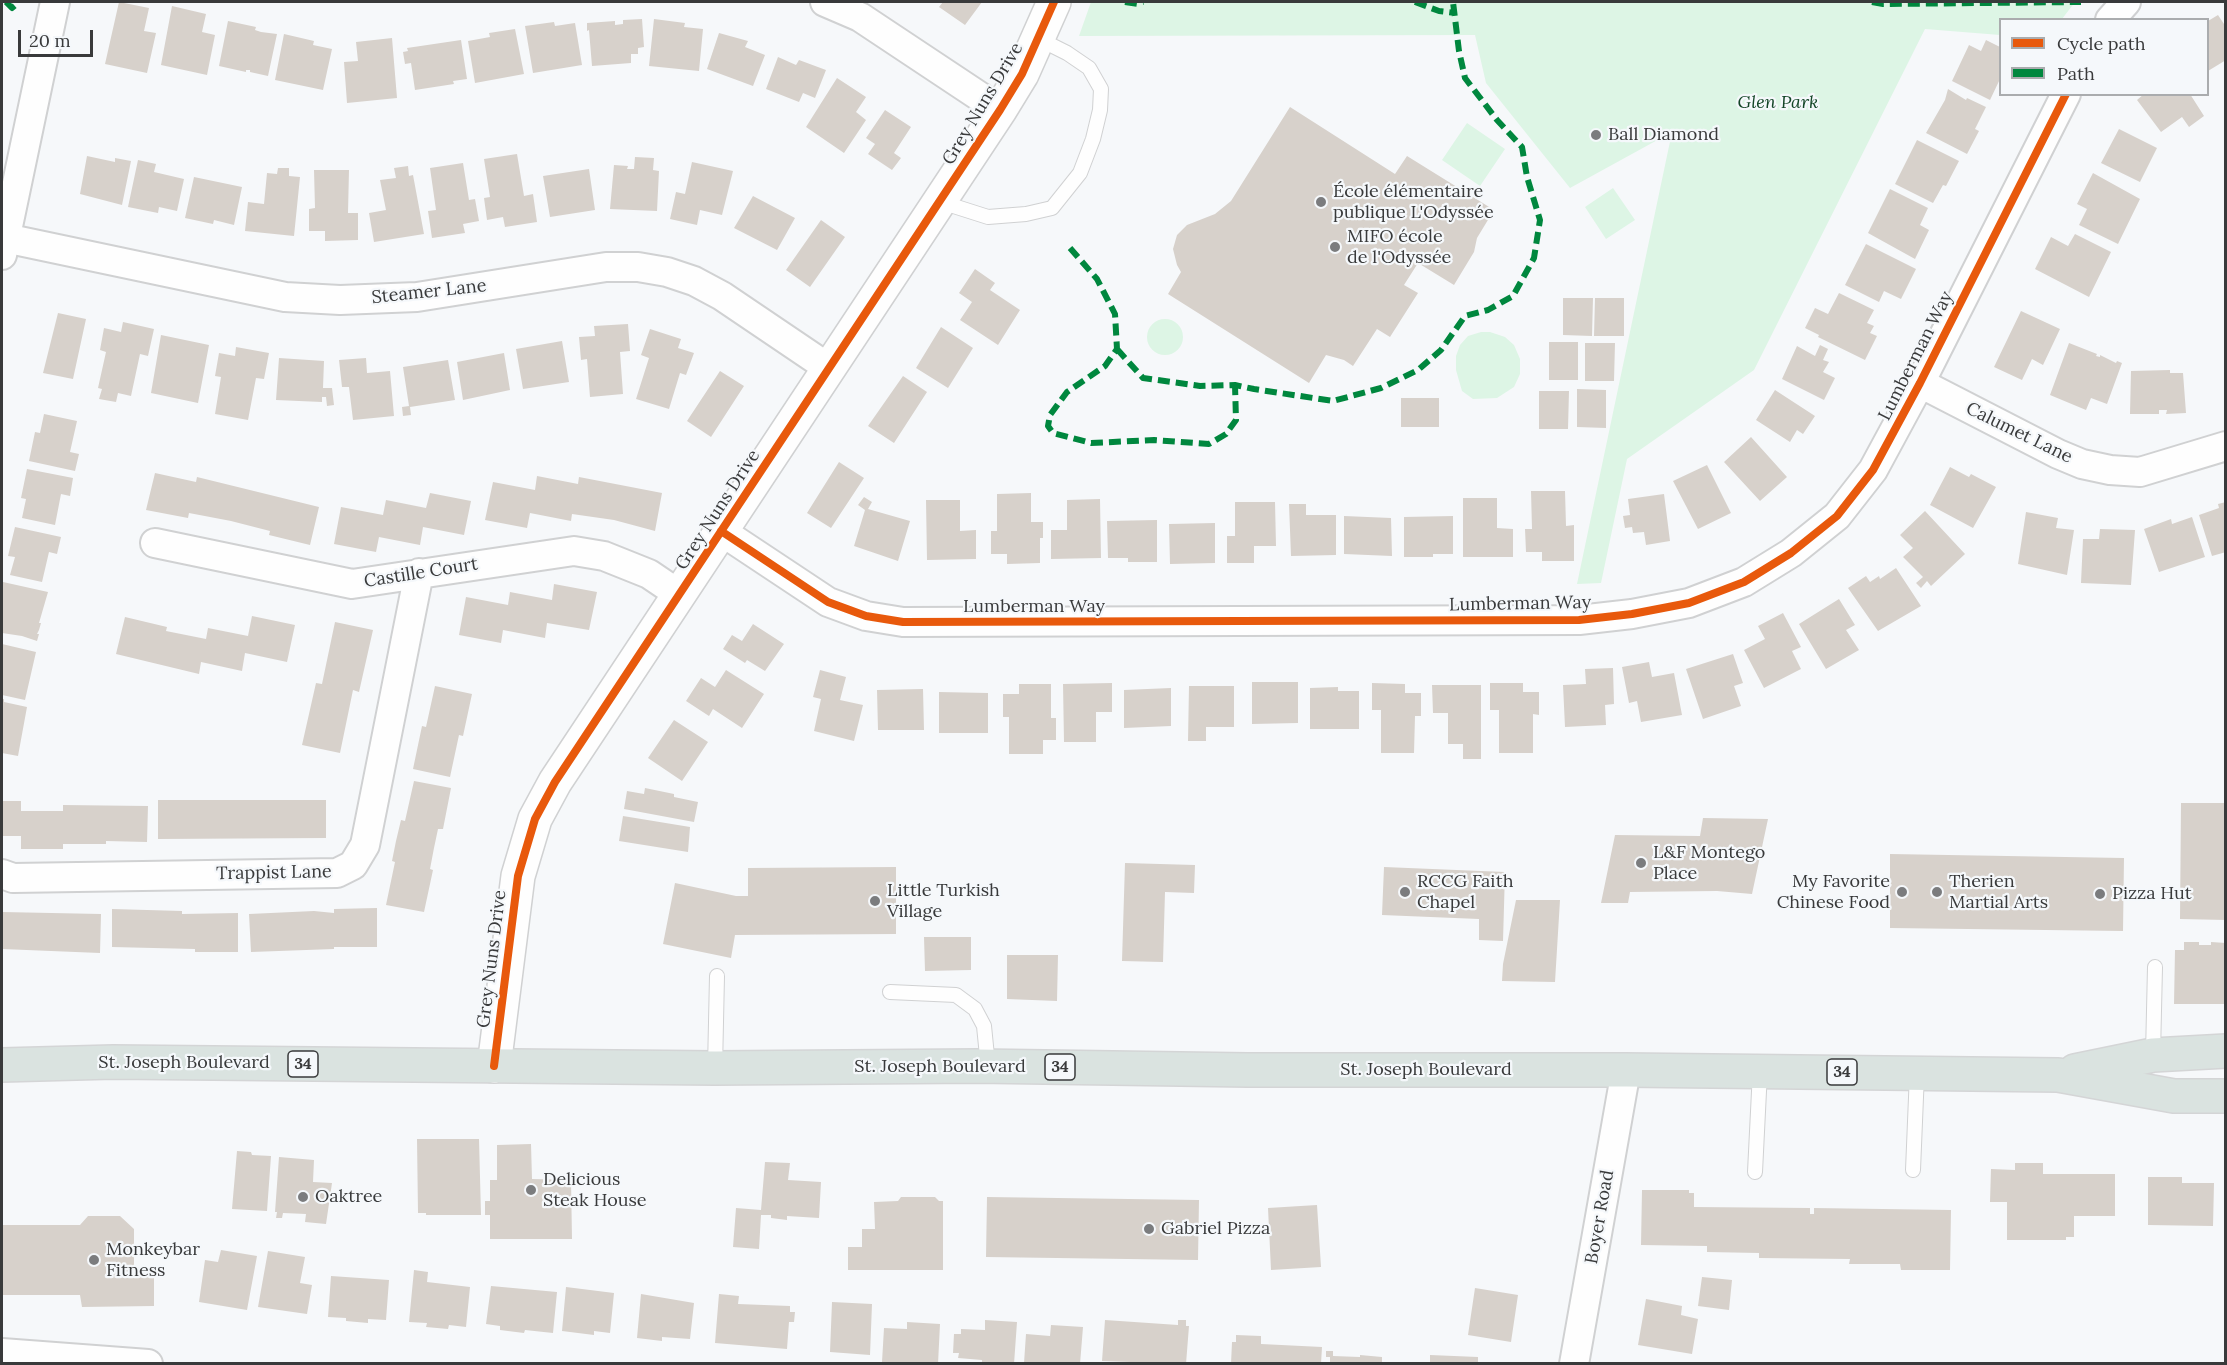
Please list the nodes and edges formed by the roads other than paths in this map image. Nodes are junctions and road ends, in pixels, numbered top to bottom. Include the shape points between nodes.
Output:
1 (55, 2) edge
2 (825, 2) edge
3 (1054, 2) edge
4 (2126, 2) edge
5 (2112, 18) edge
6 (1039, 39) junction
7 (2065, 96) edge
8 (1000, 110) junction
9 (941, 202) junction
10 (3, 247) edge
11 (830, 369) junction
12 (1920, 383) junction
13 (2226, 446) edge
14 (721, 531) junction
15 (155, 543) dead end
16 (419, 573) junction
17 (680, 595) junction
18 (2, 874) edge
19 (2155, 967) dead end
20 (717, 976) dead end
21 (890, 992) dead end
22 (2226, 1051) edge
23 (2152, 1055) junction
24 (2, 1065) edge
25 (494, 1066) junction
26 (988, 1066) junction
27 (715, 1068) junction
28 (1626, 1070) junction
29 (1761, 1071) junction
30 (1917, 1073) junction
31 (2058, 1074) junction
32 (2226, 1096) edge
33 (1913, 1170) dead end
34 (1755, 1172) dead end
35 (2, 1353) edge
36 (148, 1364) edge
37 (1574, 1364) edge

1 - 10 street
2 - 8 street via 860,17
3 - 6 street, Grey Nuns Drive
4 - 5 street
6 - 8 street, Grey Nuns Drive
6 - 9 lane via 1089,68 1101,89 1093,139 1080,173 1052,208 1026,214 988,217
7 - 12 street, Lumberman Way
8 - 9 street, Grey Nuns Drive
9 - 11 street, Grey Nuns Drive
10 - 11 street, Steamer Lane via 285,297 340,300 417,297 606,267 638,267 694,281
11 - 14 street, Grey Nuns Drive
12 - 13 street, Calumet Lane via 2058,454 2110,470 2140,472
12 - 14 street, Lumberman Way via 1873,470 1837,516 1791,553 1744,582 1689,603 1632,614 1567,620 903,622 866,616 828,602
14 - 17 street, Grey Nuns Drive
15 - 16 street, Castille Court via 352,584
16 - 17 street, Castille Court via 574,551 604,556 649,574
16 - 18 street, Trappist Lane via 365,845 353,865 337,873 13,878
17 - 25 street, Grey Nuns Drive via 574,752 535,819 518,876
19 - 23 lane
20 - 27 lane
21 - 26 lane via 956,995 975,1009 984,1026
22 - 23 main road, St. Joseph Boulevard / 34
23 - 31 main road, St. Joseph Boulevard / 34
24 - 25 main road, St. Joseph Boulevard / 34 via 113,1062
25 - 27 main road, St. Joseph Boulevard / 34
26 - 27 main road, St. Joseph Boulevard / 34
26 - 28 main road, St. Joseph Boulevard / 34
28 - 29 main road, St. Joseph Boulevard / 34
28 - 37 street, Boyer Road
29 - 30 main road, St. Joseph Boulevard / 34
29 - 34 lane
30 - 31 main road, St. Joseph Boulevard / 34
30 - 33 lane
31 - 32 main road, St. Joseph Boulevard / 34 via 2174,1096
35 - 36 street

